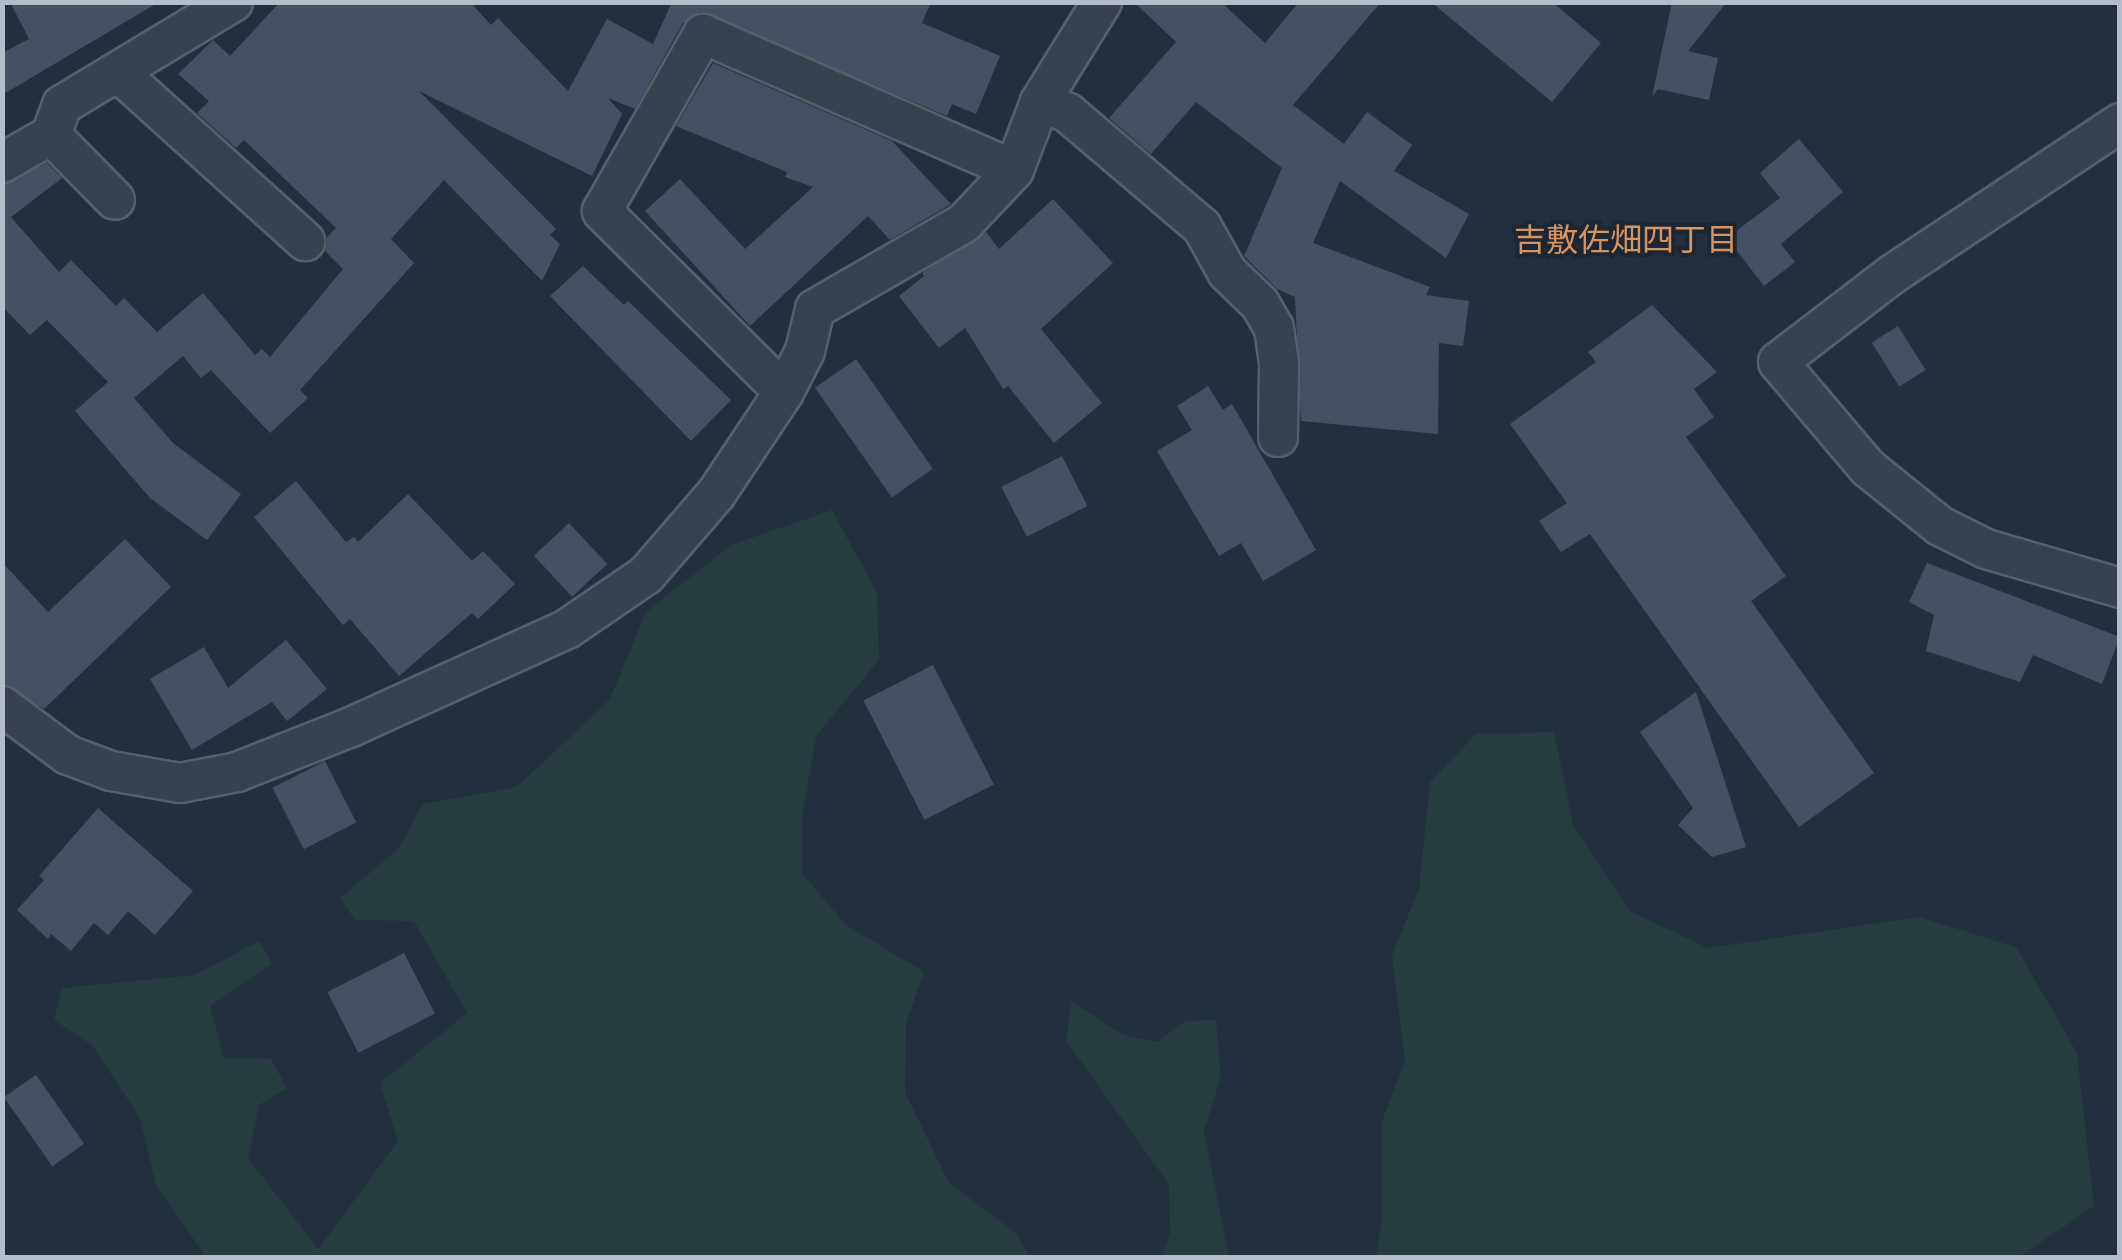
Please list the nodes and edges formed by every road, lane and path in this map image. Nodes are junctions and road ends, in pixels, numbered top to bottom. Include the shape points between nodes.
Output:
1 (233, 2) edge
2 (1102, 2) edge
3 (119, 73) junction
4 (1040, 102) junction
5 (2120, 122) edge
6 (50, 135) junction
7 (2, 163) edge
8 (1014, 170) junction
9 (115, 200) dead end
10 (305, 241) dead end
11 (784, 392) junction
12 (1278, 436) dead end
13 (2120, 588) edge
14 (2, 706) edge

1 - 3 street
2 - 4 street
3 - 6 street via 62,105
3 - 10 street
4 - 8 street
4 - 12 street via 1068,113 1164,192 1202,228 1227,272 1260,304 1274,328
5 - 13 street via 1894,273 1778,362 1868,468 1940,526 1986,549
6 - 7 street
6 - 9 street
8 - 11 street via 964,223 814,309
8 - 11 street via 703,34 602,211
11 - 14 street via 716,494 646,575 568,630 351,727 236,772 180,782 111,771 68,755

